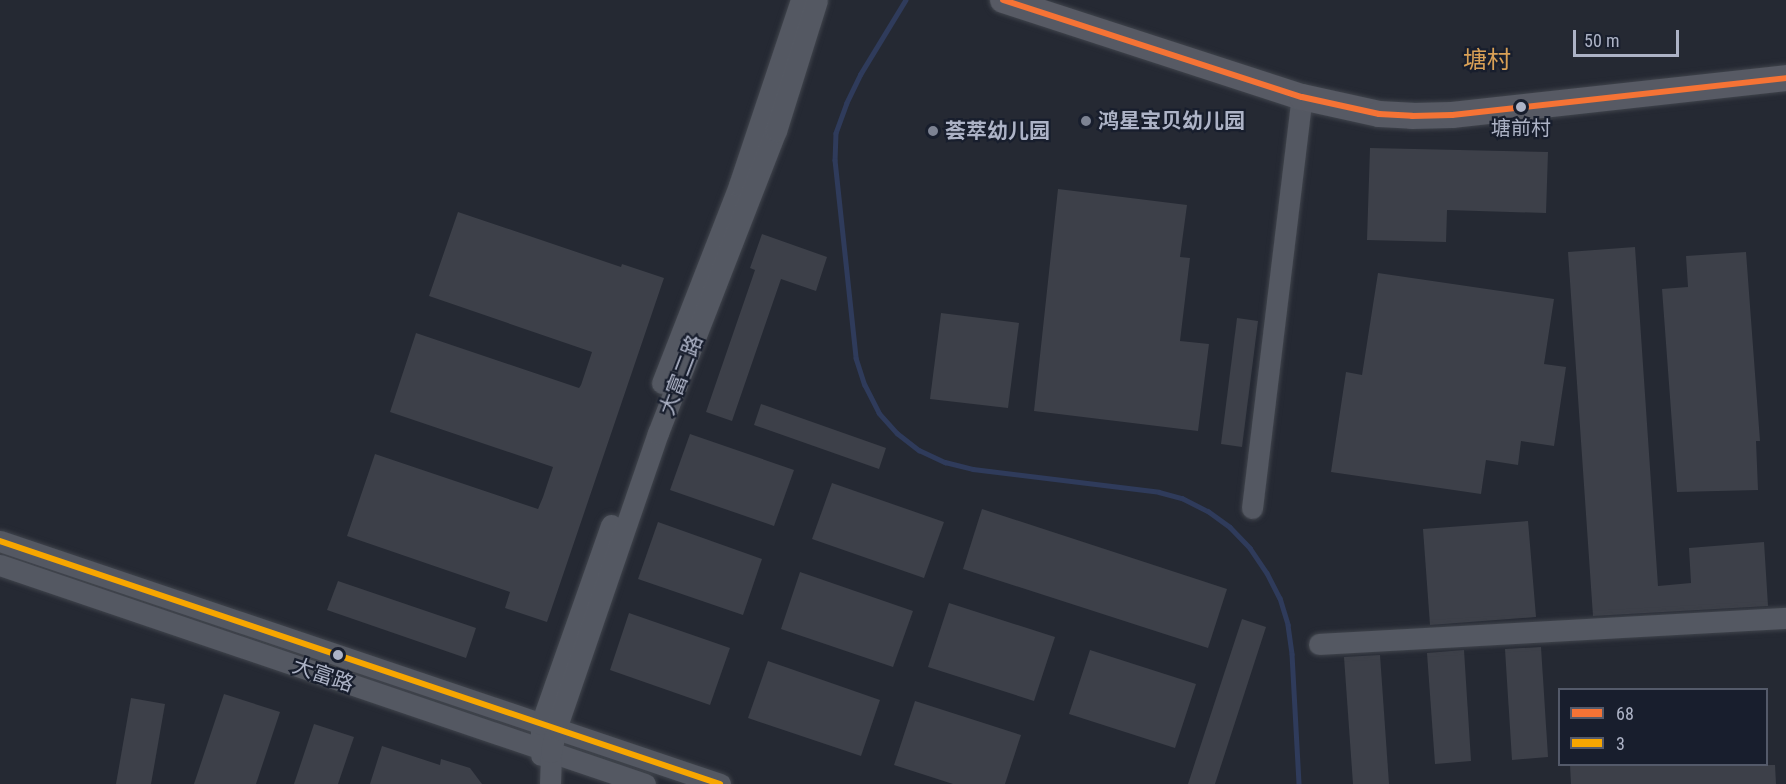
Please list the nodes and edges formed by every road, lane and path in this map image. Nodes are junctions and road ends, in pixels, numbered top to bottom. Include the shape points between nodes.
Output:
1 (801, 0) edge
2 (817, 0) edge
3 (1003, 0) edge
4 (1053, 0) edge
5 (1786, 62) edge
6 (1786, 78) edge
7 (1302, 97) junction
8 (1252, 508) dead end
9 (0, 541) edge
10 (0, 565) edge
11 (1786, 618) edge
12 (1318, 644) dead end
13 (548, 726) junction
14 (546, 750) junction
15 (540, 784) edge
16 (550, 784) edge
17 (645, 784) edge
18 (720, 784) edge

1 - 13 street, 大富二路 via 739,186 645,428
2 - 13 street, 大富二路 via 776,130
3 - 7 main road
4 - 5 main road via 1343,92 1414,100
6 - 7 main road via 1432,116 1379,114
7 - 8 street
9 - 13 street, 大富路
10 - 14 street, 大富路
11 - 12 street
13 - 14 street, 大富二路
13 - 18 street, 大富路
14 - 15 street
14 - 16 street
14 - 17 street, 大富路

